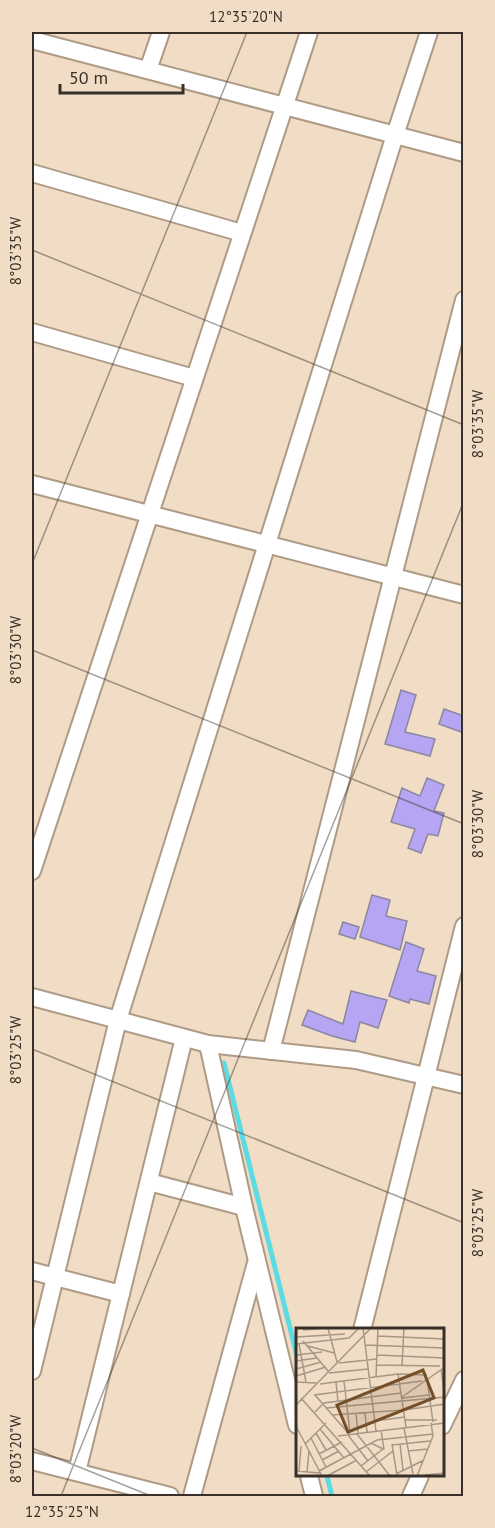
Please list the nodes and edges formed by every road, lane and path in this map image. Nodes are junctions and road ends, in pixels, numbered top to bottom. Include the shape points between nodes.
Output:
1 (160, 32) edge
2 (309, 32) edge
3 (429, 32) edge
4 (32, 40) edge
5 (148, 70) junction
6 (284, 106) junction
7 (395, 135) junction
8 (464, 153) edge
9 (32, 173) edge
10 (242, 233) junction
11 (464, 300) edge
12 (32, 332) edge
13 (195, 378) junction
14 (32, 484) edge
15 (149, 516) junction
16 (266, 545) junction
17 (392, 577) junction
18 (464, 595) edge
19 (32, 871) edge
20 (464, 926) edge
21 (32, 997) edge
22 (118, 1020) junction
23 (184, 1038) junction
24 (208, 1044) junction
25 (271, 1051) junction
26 (425, 1075) junction
27 (464, 1085) edge
28 (149, 1182) junction
29 (244, 1207) junction
30 (257, 1260) junction
31 (32, 1271) edge
32 (55, 1277) junction
33 (121, 1294) junction
34 (362, 1328) edge
35 (32, 1371) edge
36 (464, 1380) edge
37 (296, 1421) edge
38 (444, 1422) edge
39 (32, 1461) edge
40 (77, 1473) junction
41 (309, 1477) edge
42 (420, 1477) edge
43 (170, 1497) edge
44 (192, 1497) edge
45 (314, 1497) edge
46 (411, 1497) edge

1 - 5 street
2 - 6 street
3 - 7 street
4 - 5 street
5 - 6 street
6 - 7 street
6 - 10 street
7 - 8 street
7 - 16 street
9 - 10 street
10 - 13 street
11 - 17 street
12 - 13 street
13 - 15 street
14 - 15 street
15 - 16 street
15 - 19 street
16 - 17 street
16 - 22 street
17 - 18 street
17 - 25 street
20 - 26 street
21 - 22 street
22 - 23 street
22 - 32 street
23 - 24 street
23 - 28 street
24 - 25 street
24 - 29 street
25 - 26 street via 356,1060
26 - 27 street
26 - 34 street
28 - 29 street
28 - 33 street
29 - 30 street
30 - 37 street
30 - 44 street
31 - 32 street
32 - 33 street
32 - 35 street
33 - 40 street
36 - 38 street
39 - 40 street
40 - 43 street
41 - 45 street
42 - 46 street

